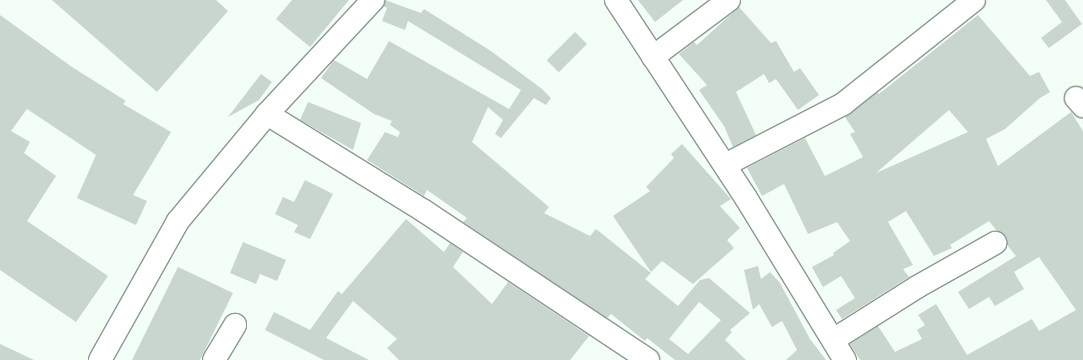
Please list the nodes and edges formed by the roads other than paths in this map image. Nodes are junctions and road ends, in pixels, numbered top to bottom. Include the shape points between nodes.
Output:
1 (373, 0) edge
2 (616, 0) edge
3 (728, 0) edge
4 (974, 0) edge
5 (653, 57) junction
6 (267, 114) junction
7 (725, 166) junction
8 (994, 243) dead end
9 (235, 326) dead end
10 (833, 340) junction
11 (100, 360) edge
12 (214, 360) edge
13 (648, 360) edge
14 (845, 360) edge

1 - 6 street
2 - 5 street
3 - 5 street
4 - 7 street via 843,104
5 - 7 street
6 - 11 street via 178,221
6 - 13 street via 424,211
7 - 10 street
8 - 10 street via 917,287
9 - 12 street
10 - 14 street

